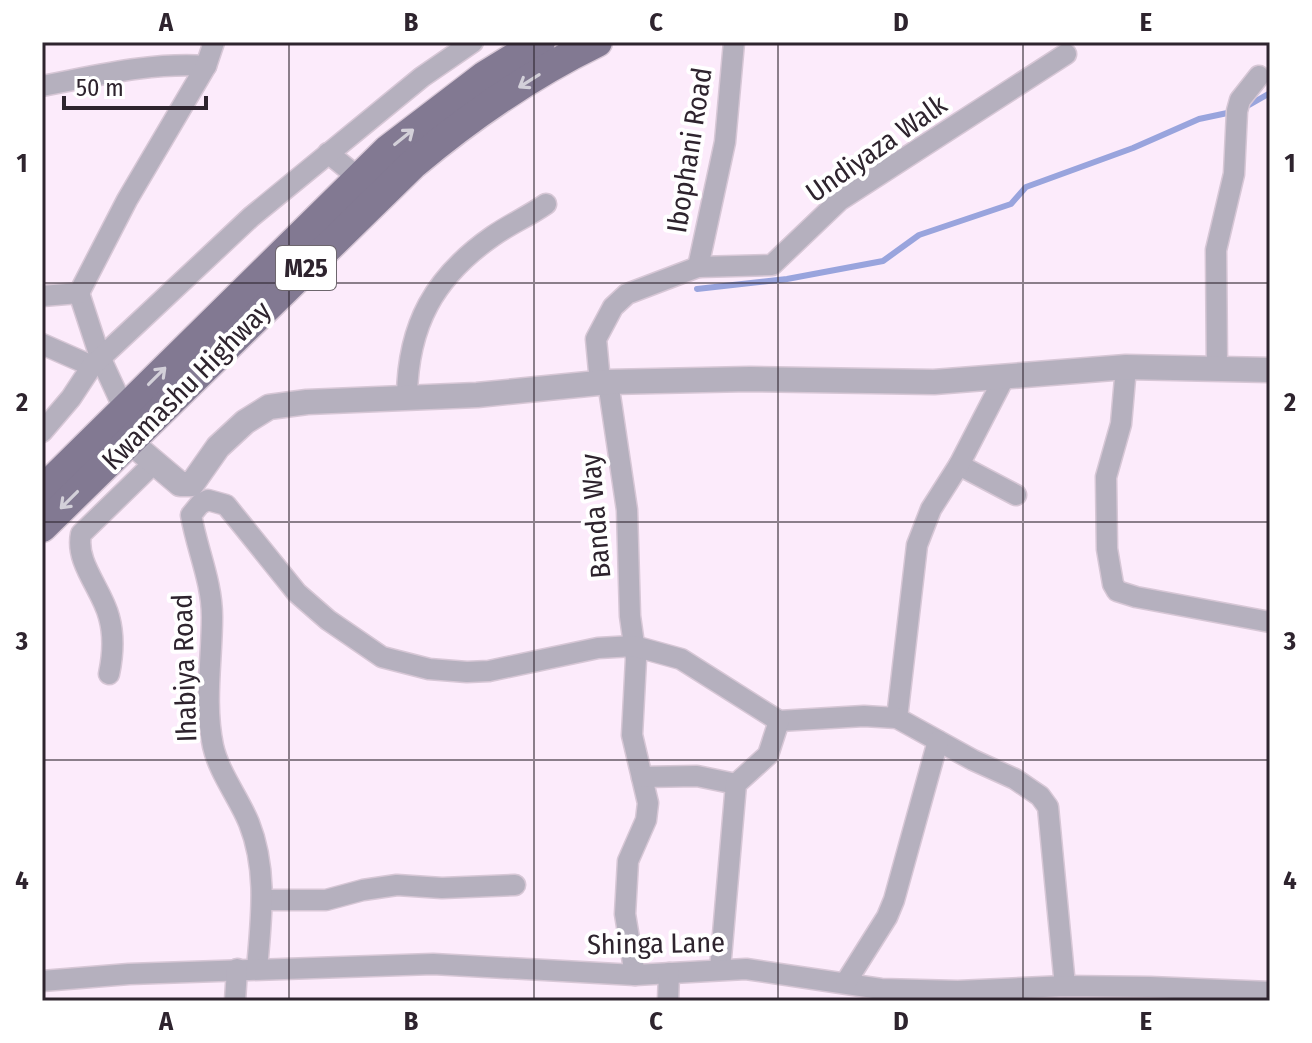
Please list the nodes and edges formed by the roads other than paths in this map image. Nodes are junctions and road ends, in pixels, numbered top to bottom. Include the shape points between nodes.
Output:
1 (214, 42) edge
2 (473, 42) edge
3 (540, 42) edge
4 (597, 42) edge
5 (734, 42) edge
6 (1066, 54) dead end
7 (206, 66) junction
8 (1259, 76) dead end
9 (42, 86) edge
10 (328, 153) junction
11 (359, 178) junction
12 (546, 204) dead end
13 (698, 267) junction
14 (79, 293) junction
15 (42, 296) edge
16 (42, 344) edge
17 (96, 362) junction
18 (1126, 367) junction
19 (1217, 368) junction
20 (1270, 370) edge
21 (1005, 376) junction
22 (604, 382) junction
23 (407, 396) junction
24 (124, 409) junction
25 (42, 432) edge
26 (129, 441) junction
27 (155, 462) junction
28 (959, 465) junction
29 (42, 491) edge
30 (1016, 495) dead end
31 (42, 527) edge
32 (1270, 622) edge
33 (634, 646) junction
34 (109, 674) dead end
35 (897, 718) junction
36 (779, 721) junction
37 (938, 741) junction
38 (642, 777) junction
39 (736, 784) junction
40 (515, 885) dead end
41 (263, 900) junction
42 (247, 969) junction
43 (720, 969) junction
44 (669, 973) junction
45 (635, 975) junction
46 (42, 981) edge
47 (846, 982) junction
48 (1065, 986) junction
49 (1270, 992) edge
50 (1149, 994) edge
51 (878, 995) edge
52 (235, 1001) edge
53 (668, 1001) edge

1 - 7 street
2 - 10 street
11 -> 3 main road, Kwamashu Highway / M25 via 430,116
4 -> 26 main road, Kwamashu Highway / M25 via 449,134 413,164
5 - 13 street, Ibophani Road via 725,142
6 - 13 street, Undiyaza Walk via 840,200 772,265
7 - 9 street via 125,70
7 - 14 street
8 - 19 street via 1237,111 1234,174 1216,250
10 - 11 street
10 - 17 street
24 -> 11 main road, Kwamashu Highway / M25
12 - 23 street via 495,234 441,284 413,339
13 - 22 street, Undiyaza Walk via 645,285 613,307 596,339
14 - 15 street
14 - 17 street
16 - 17 street
17 - 24 street
17 - 25 street
18 - 19 street
18 - 21 street
18 - 32 street via 1121,424 1106,477 1113,584 1117,591 1136,597
19 - 20 street
21 - 22 street via 934,382
21 - 28 street
22 - 23 street
22 - 33 street, Banda Way via 627,510
23 - 27 street via 269,407 232,432 192,484 180,484
24 - 29 main road, Kwamashu Highway / M25
26 - 27 street
26 -> 31 main road, Kwamashu Highway / M25
27 - 34 street via 81,534 80,552 110,618
28 - 30 street
28 - 35 street via 931,509 917,545
33 - 36 street via 681,659
33 - 38 street, Banda Way via 632,735
33 - 41 street, Ihabiya Road via 489,671 429,669 382,657 317,611 226,505 215,500 200,504 191,515 212,616 212,743 257,845
35 - 36 street
35 - 37 street
36 - 39 street via 768,755
37 - 47 street via 894,900
37 - 48 street via 1027,786 1048,807
38 - 39 street via 697,776
38 - 45 street, Banda Way via 648,811 628,861 625,914
39 - 43 street
40 - 41 street via 397,885 326,900
41 - 42 street, Ihabiya Road
42 - 45 street, Shinga Lane via 433,964
42 - 46 street, Shinga Lane
42 - 52 street, Ihabiya Road
43 - 44 street, Shinga Lane
43 - 47 street, Shinga Lane
44 - 45 street, Shinga Lane
44 - 53 street
47 - 51 street, Shinga Lane
48 - 50 street, Shinga Lane
48 - 51 street, Shinga Lane
49 - 50 street, Shinga Lane

